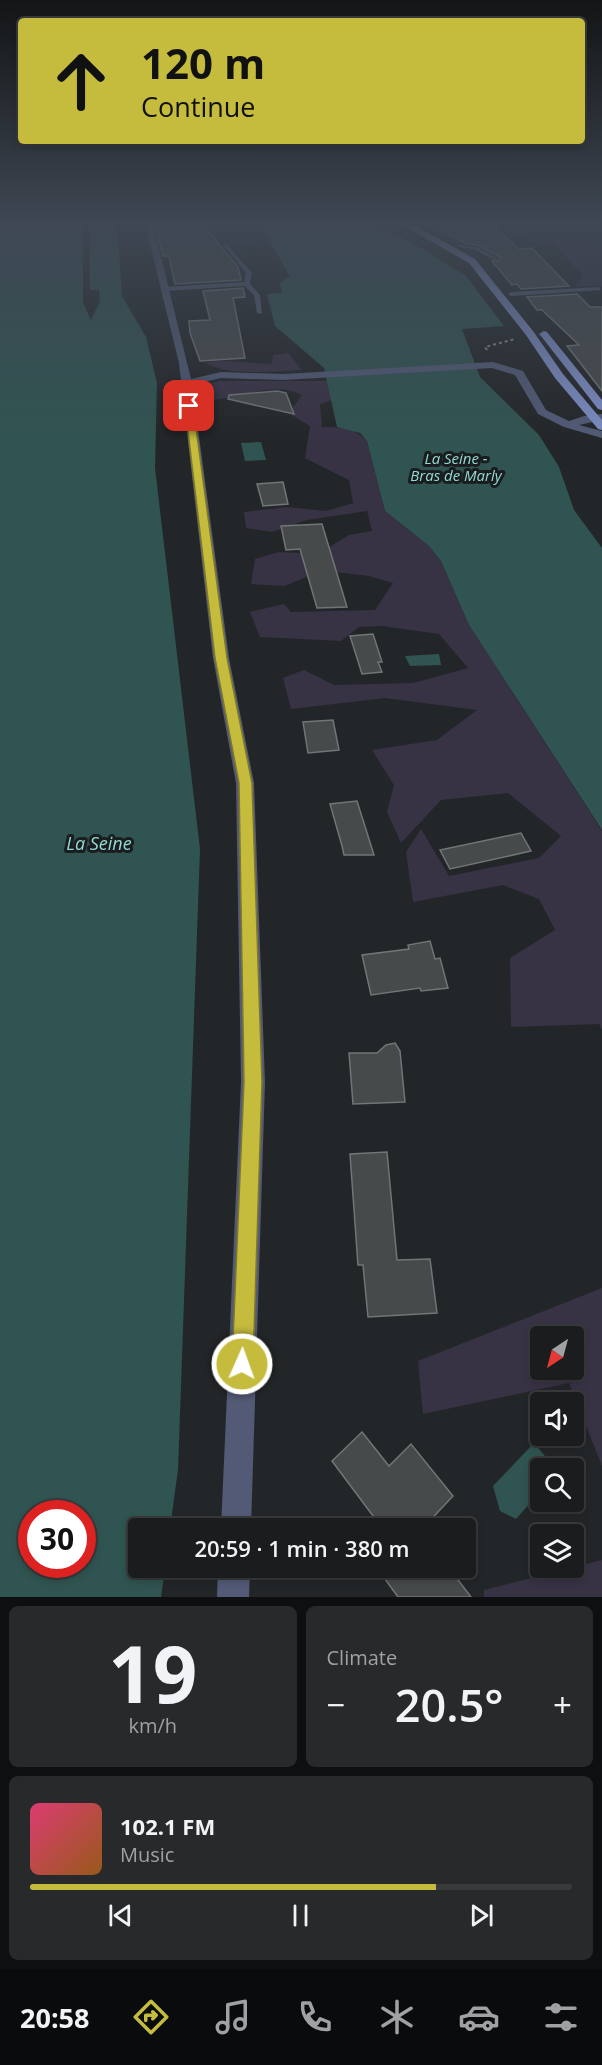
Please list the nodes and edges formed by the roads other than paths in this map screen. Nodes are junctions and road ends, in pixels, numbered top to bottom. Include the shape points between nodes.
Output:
1 (511, 294) edge
2 (166, 295) edge
3 (257, 295) edge
4 (499, 295) edge
5 (260, 313) dead end
6 (193, 366) junction
7 (221, 375) junction
8 (186, 383) junction
9 (602, 407) edge
10 (598, 417) edge
11 (568, 425) junction
12 (602, 427) edge
13 (602, 435) edge
14 (236, 1518) edge
15 (234, 1578) edge
16 (233, 1597) edge

1 - 9 main road
2 - 6 street
3 - 5 lane
4 - 10 main road via 559,376
6 - 7 street
6 - 8 street
7 - 8 street
7 - 11 street via 318,376 489,365 519,373 542,412
8 - 14 street via 221,658 245,783 253,1082
10 - 11 street
10 - 12 main road
11 - 13 street
15 - 16 street

